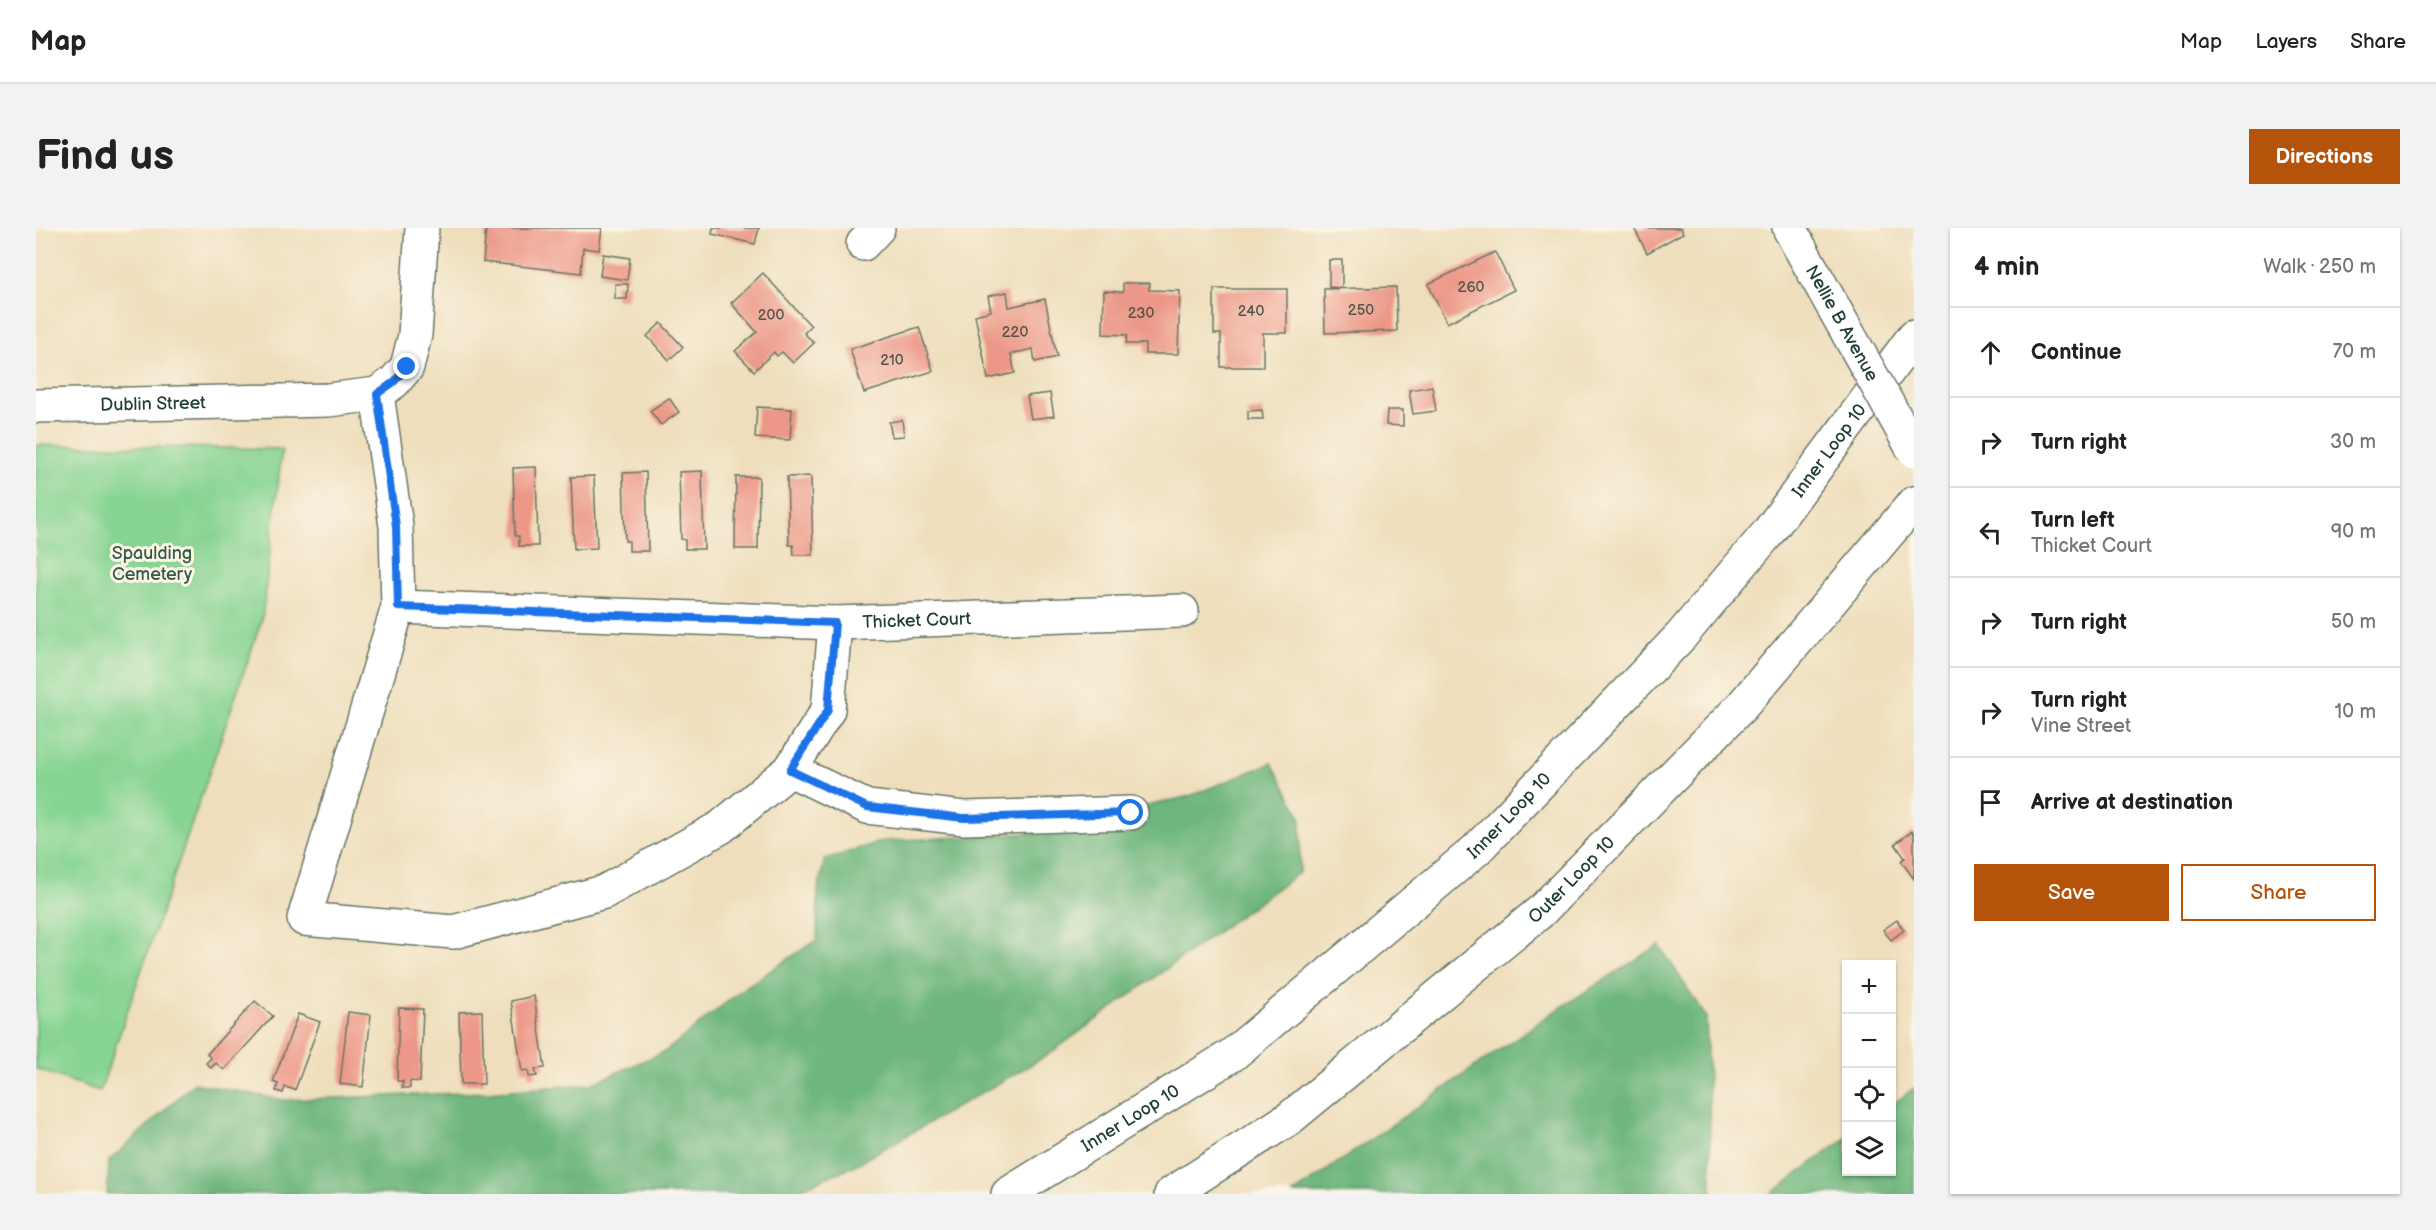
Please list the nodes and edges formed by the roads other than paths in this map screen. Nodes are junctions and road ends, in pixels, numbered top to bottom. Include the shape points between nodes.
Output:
1 (422, 228) edge
2 (1789, 228) edge
3 (1914, 336) edge
4 (377, 394) junction
5 (36, 406) edge
6 (1914, 451) edge
7 (1914, 503) edge
8 (398, 607) junction
9 (1182, 611) dead end
10 (835, 623) junction
11 (790, 770) junction
12 (1131, 813) dead end
13 (1008, 1194) edge
14 (1172, 1194) edge

1 - 4 main road via 415,335 407,367
2 - 6 main road, Nellie B Avenue, bridge
3 - 13 main road, Inner Loop 10 via 1767,534 1689,627 1476,850 1232,1055
4 - 5 main road, Dublin Street via 328,400
4 - 8 main road via 396,526
7 - 14 main road, Outer Loop 10 via 1741,707 1540,912 1290,1118
8 - 10 main road, Thicket Court
8 - 11 main road via 304,919 453,932 604,892 721,827
9 - 10 main road, Thicket Court
10 - 11 main road via 828,710
11 - 12 main road via 867,807 964,818

